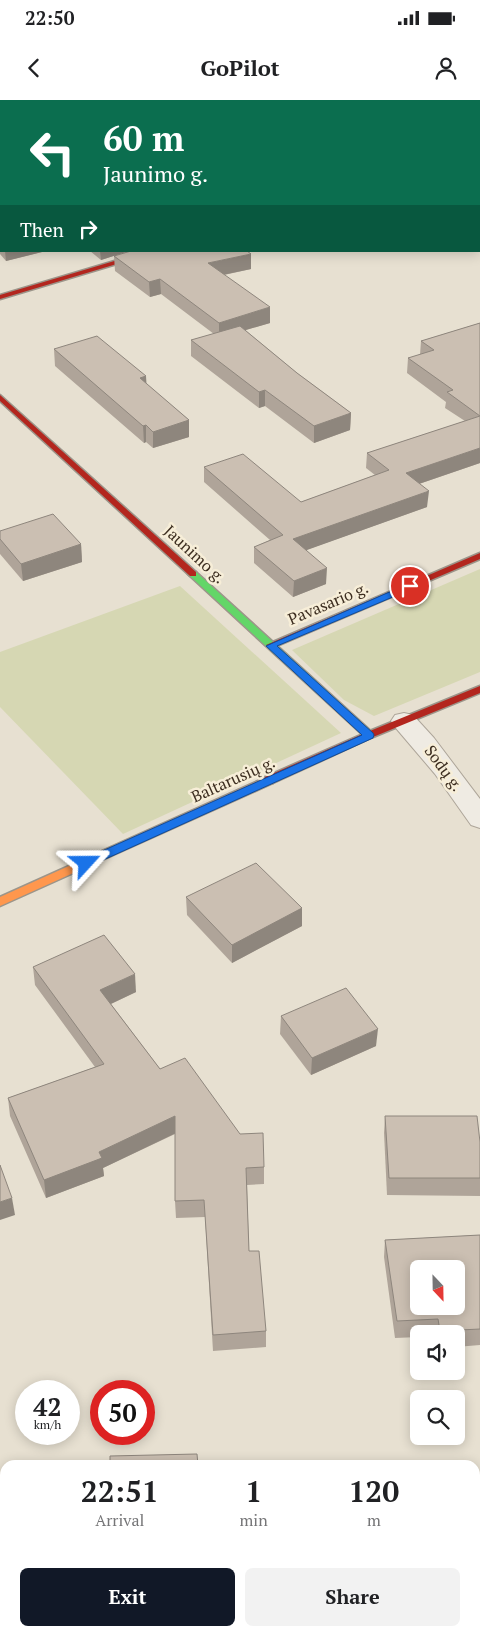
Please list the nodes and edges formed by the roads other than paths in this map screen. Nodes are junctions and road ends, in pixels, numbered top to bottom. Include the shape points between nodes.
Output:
1 (154, 252) edge
2 (0, 297) edge
3 (0, 396) edge
4 (480, 556) edge
5 (271, 646) junction
6 (480, 689) edge
7 (404, 721) junction
8 (369, 735) junction
9 (480, 819) edge
10 (0, 902) edge

1 - 2 street
3 - 5 street, Jaunimo g.
4 - 5 street, Pavasario g.
5 - 8 street, Jaunimo g.
6 - 7 street, Baltarusių g.
7 - 8 street, Baltarusių g.
7 - 9 street, Sodų g. via 424,741
8 - 10 street, Baltarusių g.

